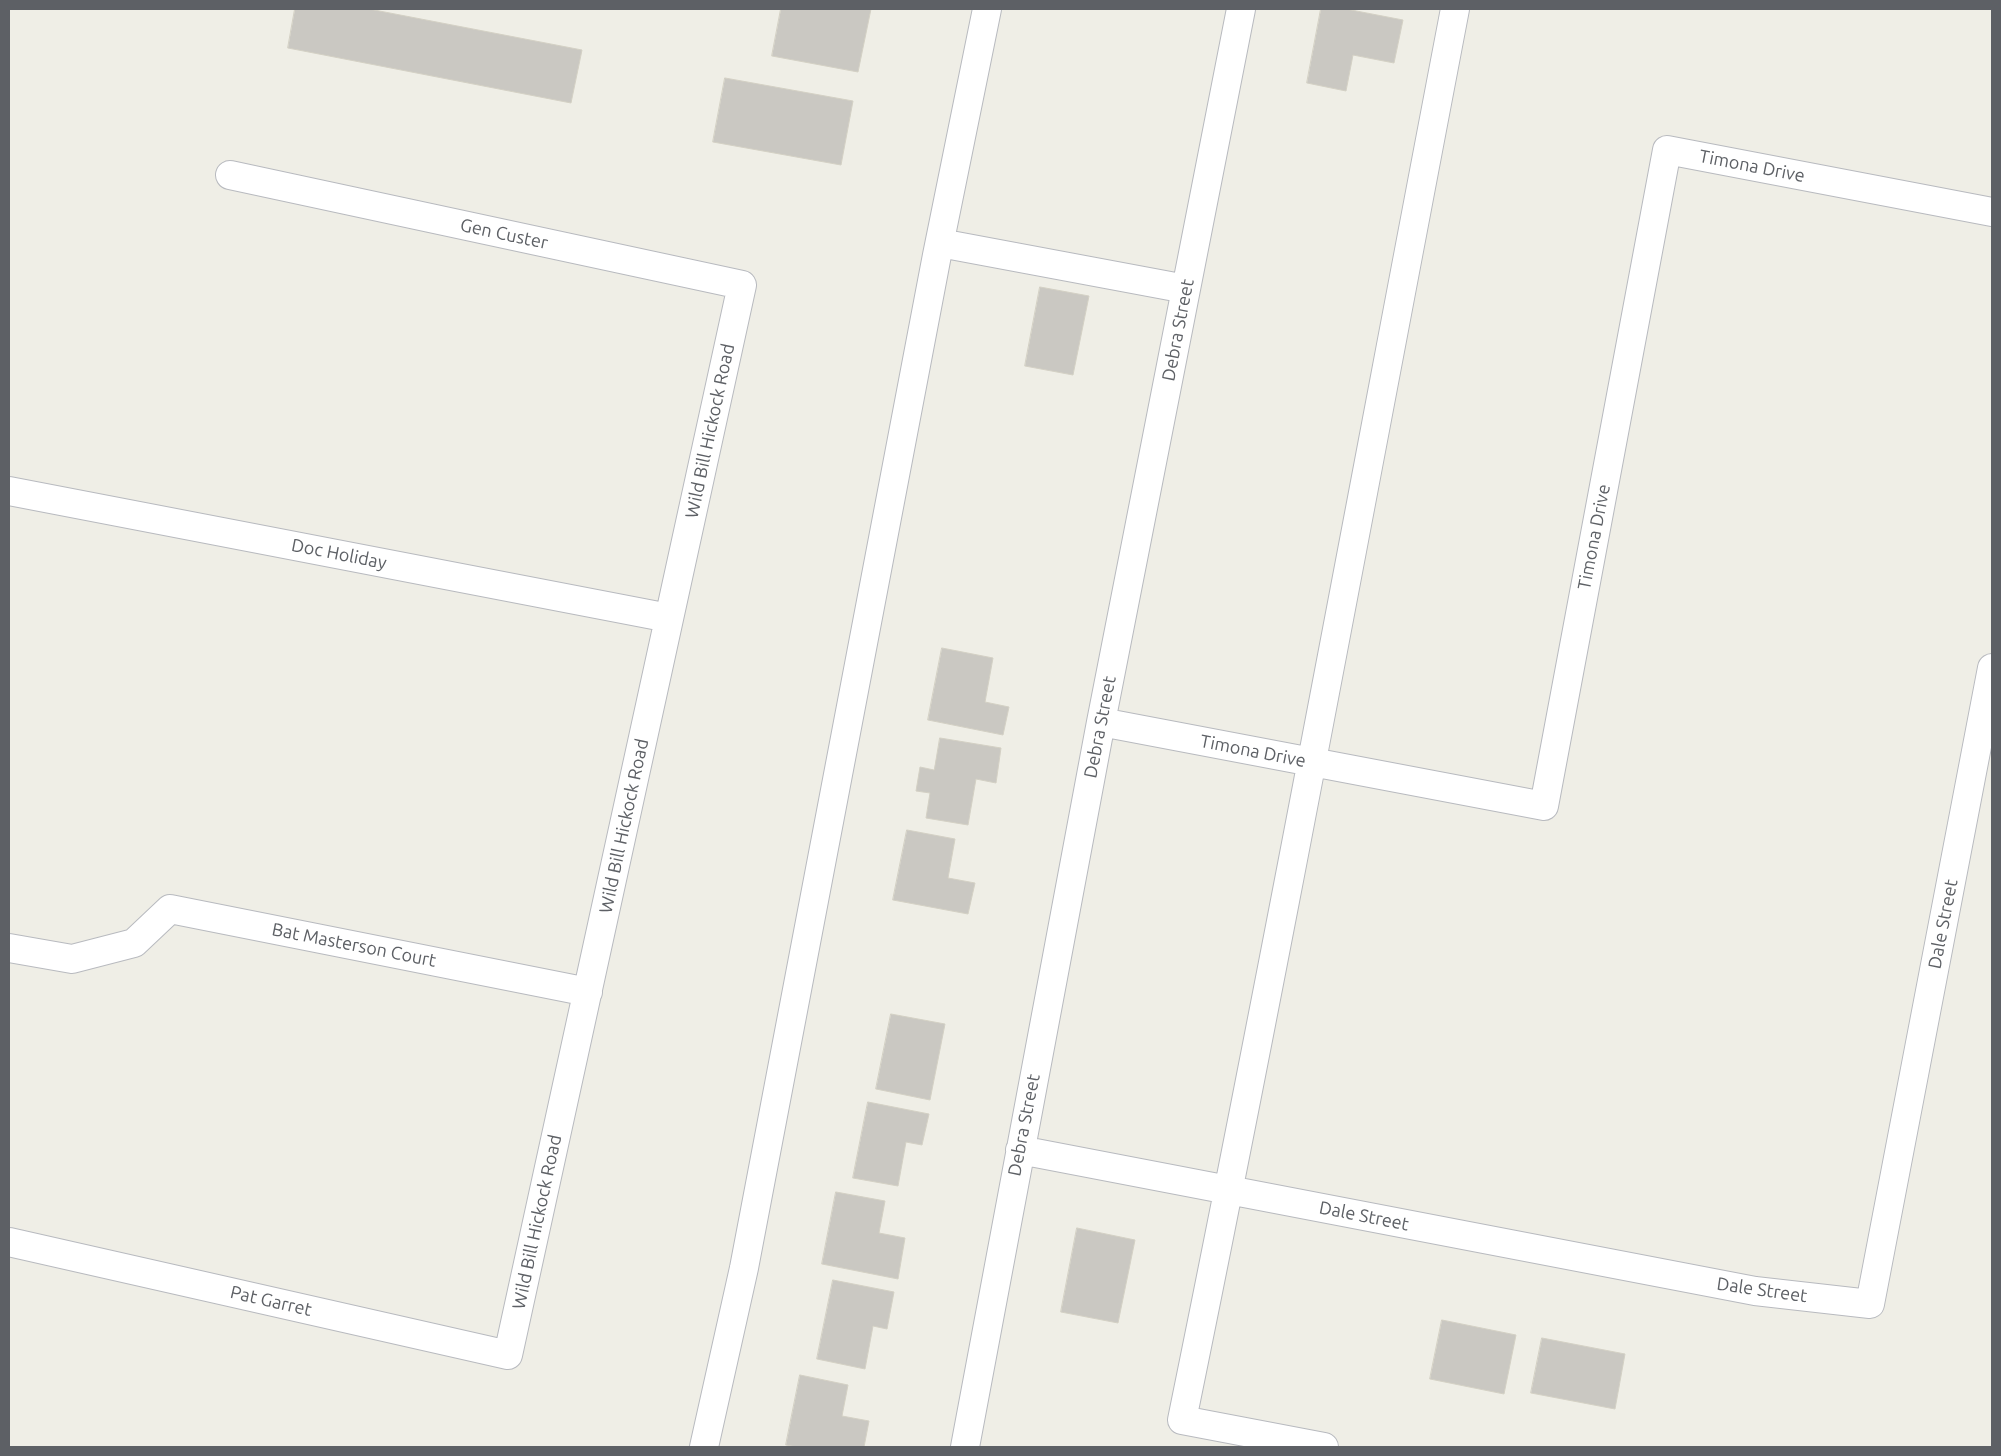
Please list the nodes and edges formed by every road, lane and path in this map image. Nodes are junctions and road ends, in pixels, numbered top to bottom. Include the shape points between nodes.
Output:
1 (986, 9) edge
2 (1241, 9) edge
3 (1454, 9) edge
4 (230, 175) dead end
5 (1992, 212) edge
6 (940, 243) junction
7 (1186, 289) junction
8 (734, 322) joint
9 (9, 491) edge
10 (669, 618) junction
11 (1992, 668) edge
12 (1101, 722) junction
13 (1312, 762) junction
14 (9, 948) edge
15 (588, 992) junction
16 (1020, 1150) junction
17 (1229, 1190) junction
18 (9, 1242) edge
19 (514, 1331) joint
20 (704, 1447) edge
21 (965, 1447) edge
22 (1324, 1447) edge

1 - 6 street
2 - 7 street, Debra Street
3 - 13 street
4 - 8 street, Gen Custer via 742,285
5 - 13 street, Timona Drive via 1667,150 1544,806
6 - 7 street
6 - 20 street via 744,1268
7 - 12 street, Debra Street
8 - 10 street, Wild Bill Hickock Road
9 - 10 street, Doc Holiday
10 - 15 street, Wild Bill Hickock Road
11 - 17 street, Dale Street via 1870,1304 1755,1291
12 - 13 street, Timona Drive
12 - 16 street, Debra Street
13 - 17 street
14 - 15 street, Bat Masterson Court via 72,959 134,943 170,909
15 - 19 street, Wild Bill Hickock Road
16 - 17 street, Dale Street
16 - 21 street, Debra Street
17 - 22 street via 1182,1420
18 - 19 street, Pat Garret via 508,1355

